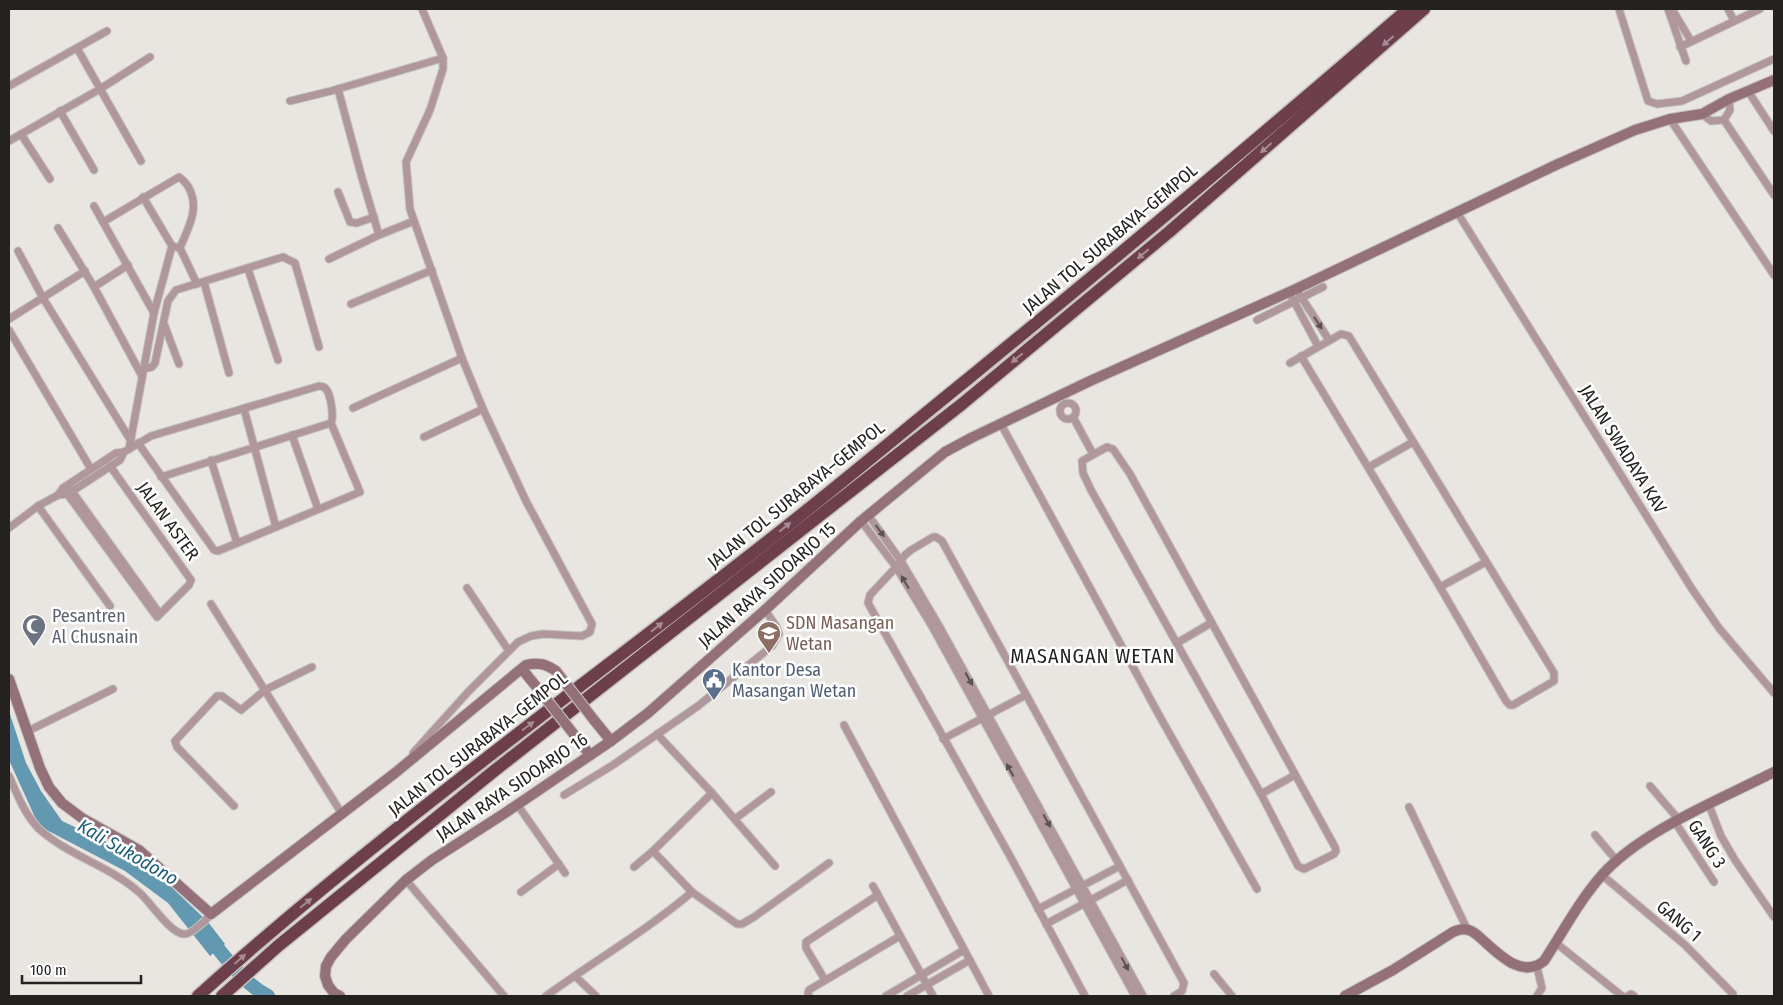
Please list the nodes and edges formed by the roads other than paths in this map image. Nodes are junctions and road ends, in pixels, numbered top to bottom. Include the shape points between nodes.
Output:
1 (422, 9) edge
2 (1408, 9) edge
3 (1424, 9) edge
4 (1619, 9) edge
5 (1668, 9) edge
6 (1672, 9) edge
7 (1728, 9) edge
8 (1760, 9) edge
9 (1675, 19) junction
10 (1734, 21) junction
11 (107, 31) dead end
12 (1691, 41) junction
13 (1680, 47) junction
14 (77, 48) junction
15 (150, 58) dead end
16 (442, 58) junction
17 (1774, 59) edge
18 (1686, 61) dead end
19 (1774, 80) edge
20 (9, 86) edge
21 (100, 89) junction
22 (338, 89) junction
23 (1748, 91) junction
24 (1729, 100) junction
25 (290, 101) dead end
26 (60, 111) junction
27 (1702, 114) junction
28 (1670, 119) junction
29 (1724, 120) junction
30 (1774, 131) edge
31 (21, 134) junction
32 (9, 141) edge
33 (141, 161) dead end
34 (94, 170) dead end
35 (50, 179) dead end
36 (338, 192) dead end
37 (1774, 195) edge
38 (143, 197) junction
39 (94, 206) dead end
40 (1457, 212) junction
41 (374, 217) junction
42 (414, 221) junction
43 (104, 222) junction
44 (58, 228) dead end
45 (379, 235) junction
46 (172, 246) junction
47 (180, 248) junction
48 (18, 251) dead end
49 (329, 259) dead end
50 (128, 265) junction
51 (248, 269) junction
52 (432, 270) junction
53 (84, 271) junction
54 (1774, 275) edge
55 (200, 283) junction
56 (94, 287) junction
57 (1323, 287) dead end
58 (1295, 295) junction
59 (43, 298) junction
60 (350, 304) dead end
61 (154, 313) junction
62 (9, 319) edge
63 (1257, 320) dead end
64 (163, 324) junction
65 (9, 330) edge
66 (1329, 340) junction
67 (1318, 346) junction
68 (319, 347) dead end
69 (1301, 356) junction
70 (462, 358) junction
71 (278, 360) dead end
72 (1290, 362) dead end
73 (179, 364) dead end
74 (143, 373) junction
75 (229, 373) dead end
76 (1063, 400) junction
77 (352, 408) dead end
78 (244, 409) junction
79 (483, 409) junction
80 (1073, 418) junction
81 (331, 423) junction
82 (1001, 424) junction
83 (292, 435) junction
84 (424, 438) dead end
85 (1413, 442) junction
86 (130, 446) junction
87 (254, 447) junction
88 (1093, 454) junction
89 (211, 460) junction
90 (110, 466) junction
91 (1369, 467) junction
92 (91, 469) junction
93 (160, 477) junction
94 (68, 490) junction
95 (38, 506) junction
96 (318, 509) junction
97 (865, 518) junction
98 (276, 527) junction
99 (9, 528) edge
100 (237, 543) junction
101 (901, 560) junction
102 (1486, 562) junction
103 (896, 567) junction
104 (1440, 587) junction
105 (467, 588) dead end
106 (211, 604) dead end
107 (110, 606) dead end
108 (765, 610) junction
109 (1211, 624) junction
110 (1177, 643) junction
111 (509, 651) junction
112 (312, 667) dead end
113 (522, 669) junction
114 (9, 679) edge
115 (114, 689) dead end
116 (265, 690) junction
117 (1774, 693) edge
118 (1026, 695) junction
119 (985, 716) junction
120 (844, 725) dead end
121 (26, 732) junction
122 (657, 734) junction
123 (943, 738) junction
124 (611, 741) junction
125 (590, 755) junction
126 (1774, 772) edge
127 (395, 773) junction
128 (9, 776) edge
129 (1295, 776) junction
130 (1650, 786) dead end
131 (772, 792) dead end
132 (712, 793) junction
133 (1261, 794) junction
134 (564, 795) dead end
135 (517, 804) junction
136 (1708, 805) junction
137 (234, 806) dead end
138 (1409, 807) dead end
139 (342, 814) junction
140 (735, 819) junction
141 (1677, 821) junction
142 (1595, 835) dead end
143 (653, 851) junction
144 (1617, 861) junction
145 (829, 863) dead end
146 (559, 864) junction
147 (775, 866) dead end
148 (1120, 866) junction
149 (634, 867) dead end
150 (565, 873) dead end
151 (1602, 875) junction
152 (406, 880) junction
153 (1128, 880) junction
154 (1714, 882) dead end
155 (872, 886) dead end
156 (1079, 888) junction
157 (1256, 889) dead end
158 (521, 892) dead end
159 (692, 892) junction
160 (878, 895) junction
161 (1090, 899) junction
162 (1083, 904) junction
163 (1038, 909) junction
164 (209, 917) junction
165 (1774, 917) edge
166 (1046, 924) junction
167 (1467, 929) junction
168 (900, 936) junction
169 (1556, 943) junction
170 (964, 950) junction
171 (970, 960) junction
172 (1537, 967) junction
173 (1214, 974) dead end
174 (575, 976) junction
175 (921, 976) junction
176 (824, 980) junction
177 (926, 984) junction
178 (1733, 994) dead end
179 (198, 996) edge
180 (223, 996) edge
181 (340, 996) edge
182 (504, 996) edge
183 (546, 996) edge
184 (596, 996) edge
185 (809, 996) edge
186 (886, 996) edge
187 (907, 996) edge
188 (933, 996) edge
189 (989, 996) edge
190 (1085, 996) edge
191 (1135, 996) edge
192 (1142, 996) edge
193 (1174, 996) edge
194 (1232, 996) edge
195 (1345, 996) edge
196 (1537, 996) edge
197 (1622, 996) edge
198 (1628, 996) edge
199 (1634, 996) edge

1 - 16 street
179 -> 2 highway, JALAN TOL SURABAYA–GEMPOL via 268,934 465,773 772,538 950,393 1198,189
3 -> 180 highway, JALAN TOL SURABAYA–GEMPOL via 1169,232 962,404 494,771 278,946
4 - 17 street via 1648,100 1652,103 1682,101
5 - 9 street
6 - 9 street
7 - 10 street
8 - 10 street
9 - 12 street
9 - 13 street
10 - 12 street
11 - 14 street
12 - 13 street
13 - 18 street
14 - 20 street
14 - 21 street
15 - 21 street
16 - 22 street
16 - 42 street via 438,90 406,162 408,197
19 - 23 street, JALAN RAYA SIDOARJO 15
21 - 26 street
21 - 33 street
22 - 25 street
22 - 41 street
23 - 24 street, JALAN RAYA SIDOARJO 15
23 - 30 street
24 - 27 street, JALAN RAYA SIDOARJO 15
24 - 29 street via 1730,110
26 - 31 street
26 - 34 street
27 - 28 street, JALAN RAYA SIDOARJO 15
27 - 29 street via 1711,121
28 - 40 street, JALAN RAYA SIDOARJO 15 via 1635,130
28 - 54 street
29 - 37 street
31 - 32 street
31 - 35 street
36 - 41 street via 350,222
38 - 43 street
38 - 46 street
38 - 47 street via 175,178 184,180 192,194 194,211
39 - 43 street
40 - 58 street, JALAN RAYA SIDOARJO 15
40 - 117 street, JALAN SWADAYA KAV via 1692,589 1719,628
41 - 45 street
42 - 45 street
42 - 52 street
43 - 50 street
44 - 53 street
45 - 49 street
46 - 47 street
46 - 61 street
47 - 55 street
48 - 59 street
50 - 56 street
50 - 61 street
51 - 55 street
51 - 68 street via 283,257 295,263
51 - 71 street
52 - 60 street
52 - 70 street
53 - 56 street
53 - 59 street
55 - 64 street via 176,290 168,301
55 - 75 street
56 - 74 street
57 - 58 street
58 - 63 street
58 -> 66 street
58 - 67 street
58 - 76 street, JALAN RAYA SIDOARJO 15
59 - 62 street
59 - 86 street
61 - 74 street
64 - 73 street
64 - 74 street via 154,366
65 - 92 street
66 - 67 street
66 - 85 street via 1341,334 1349,336
67 - 69 street
69 - 72 street
69 - 91 street
70 - 77 street
70 - 79 street
74 - 86 street
76 - 80 street via 1076,408
76 - 80 street via 1062,414 1068,419
76 - 82 street, JALAN RAYA SIDOARJO 15
78 - 81 street via 319,386 327,390 333,416
78 - 86 street via 154,435
78 - 87 street
79 - 84 street
79 - 111 street via 526,501 592,624 588,634 582,636 531,636
80 - 88 street
81 - 83 street
81 - 96 street via 360,491
82 - 97 street, JALAN RAYA SIDOARJO 15 via 945,452
82 - 157 street
83 - 87 street
83 - 96 street
85 - 91 street
85 - 102 street
86 - 90 street via 120,460
86 - 92 street
86 - 93 street
87 - 89 street
87 - 98 street
88 - 109 street via 1107,447 1114,449
88 - 110 street via 1082,462 1083,473
89 - 93 street
89 - 100 street
90 - 94 street
90 - 94 street, JALAN ASTER via 191,580 160,614
91 - 104 street
92 - 94 street
93 - 100 street via 211,548 218,550
94 - 95 street
95 - 99 street
95 - 107 street
96 - 98 street
97 -> 101 street
97 - 103 street
97 - 108 street, JALAN RAYA SIDOARJO 15
98 - 100 street
101 - 103 street
101 - 118 street via 910,550 933,537 942,541
101 -> 119 street
102 - 104 street
102 - 104 street via 1554,673 1554,681 1513,705 1506,701
119 -> 103 street
103 - 123 street via 870,595 868,603
105 - 111 street
106 - 116 street
108 - 122 street via 779,634 772,646 698,706
108 - 124 street, JALAN RAYA SIDOARJO 15 via 648,713
109 - 110 street
109 - 129 street
110 - 133 street
111 - 127 street
112 - 116 street
113 - 124 street, bridge via 535,663 556,671
113 - 125 street, bridge
113 - 127 street
114 - 121 street
115 - 121 street
116 - 137 street via 241,710 222,696 217,696 176,741 177,747
116 - 139 street
118 - 119 street
118 - 148 street
119 - 123 street
119 - 156 street
120 - 170 street
121 - 164 street via 49,787 62,803 139,850
122 - 132 street
122 - 134 street
123 - 163 street
124 - 125 street, JALAN RAYA SIDOARJO 16
125 - 135 street, JALAN RAYA SIDOARJO 16
126 - 136 street
127 - 139 street
128 - 164 street via 23,806 40,829 68,849 121,878 171,926 189,934
129 - 133 street
129 - 133 street via 1335,847 1334,854 1300,868
130 - 141 street, GANG 3
131 - 140 street
132 - 140 street
132 - 143 street
135 - 146 street
135 - 152 street, JALAN RAYA SIDOARJO 16
136 - 141 street
136 - 165 street via 1735,860
138 - 167 street
139 - 164 street
140 - 147 street
141 - 144 street
141 - 154 street, GANG 3
142 - 144 street
143 - 149 street
143 - 159 street
144 - 151 street
145 - 159 street via 742,924 732,922
146 - 150 street
146 - 158 street
148 - 153 street
148 - 156 street
151 - 169 street
151 - 178 street, GANG 1 via 1685,945
152 - 181 street, JALAN RAYA SIDOARJO 16 via 346,939 326,966 328,985
152 - 182 street
153 - 161 street
153 - 193 street via 1184,983 1182,991
155 - 160 street
156 - 161 street
156 - 162 street
156 - 163 street
159 - 174 street
160 - 168 street
160 - 176 street via 806,942 806,948
161 - 162 street
161 -> 192 street
162 - 166 street
162 - 191 street
163 - 166 street
166 - 190 street
167 - 172 street via 1512,964
167 - 195 street via 1453,932
168 - 175 street
168 - 176 street
169 - 172 street
169 - 197 street
170 - 171 street
170 - 175 street
171 - 177 street
171 - 189 street
172 - 196 street via 1542,988
173 - 194 street
174 - 183 street
174 - 184 street
175 - 177 street
175 - 186 street
176 - 185 street via 809,990
177 - 187 street
177 - 188 street
198 - 199 street

